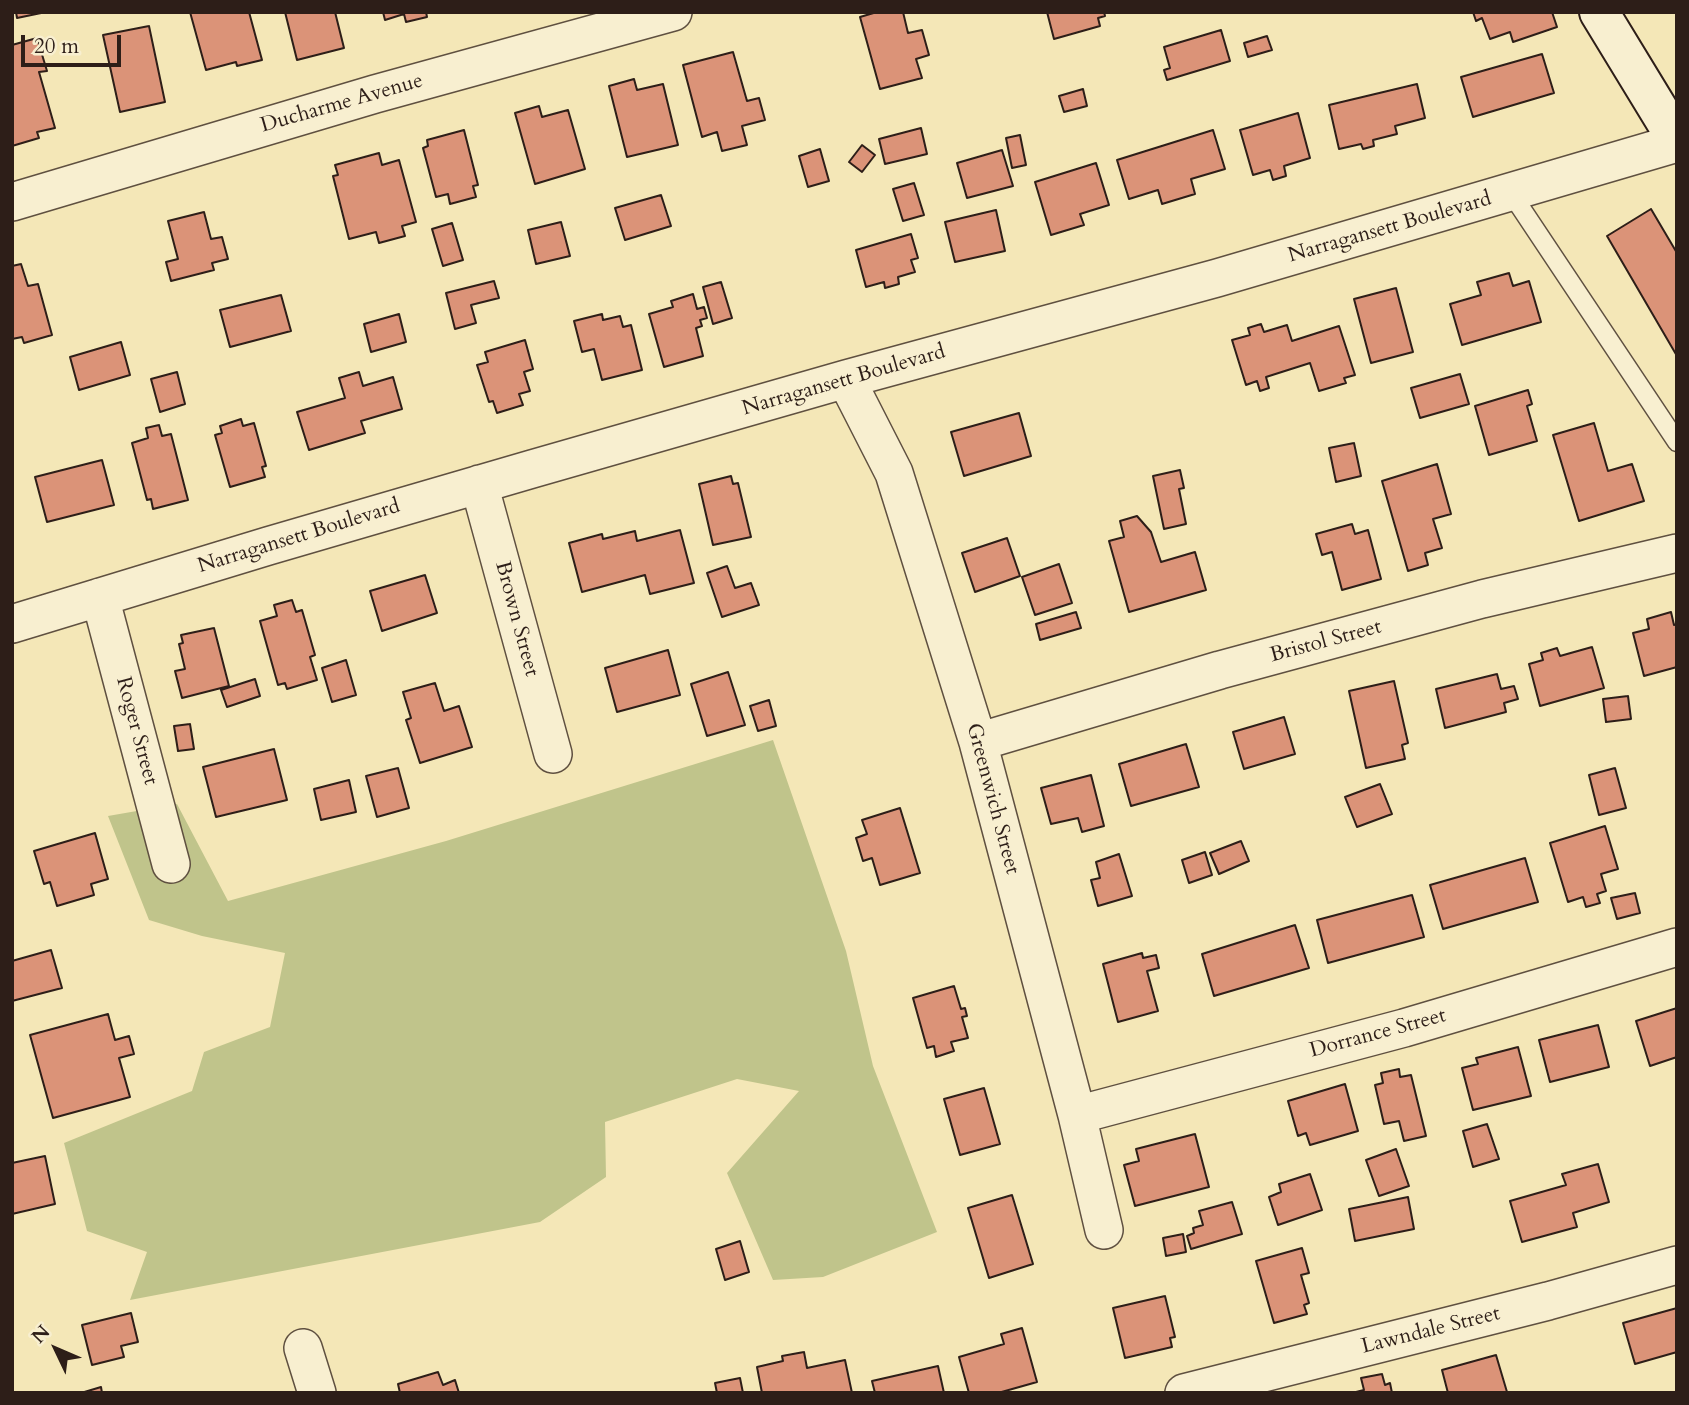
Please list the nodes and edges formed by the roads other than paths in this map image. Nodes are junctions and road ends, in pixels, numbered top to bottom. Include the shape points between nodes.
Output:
1 (673, 12) edge
2 (1599, 12) edge
3 (1677, 141) edge
4 (1511, 193) junction
5 (12, 202) edge
6 (846, 379) junction
7 (1677, 442) edge
8 (479, 485) junction
9 (1677, 553) edge
10 (100, 597) junction
11 (12, 624) edge
12 (978, 742) junction
13 (553, 754) dead end
14 (172, 864) dead end
15 (1677, 947) edge
16 (1077, 1115) junction
17 (1104, 1230) dead end
18 (1677, 1265) edge
19 (303, 1348) dead end
20 (317, 1393) edge
21 (1184, 1393) edge

1 - 5 street, Ducharme Avenue via 375,94
2 - 3 main road
3 - 4 street, Narragansett Boulevard
4 - 6 street, Narragansett Boulevard
4 - 7 lane
6 - 8 street, Narragansett Boulevard
6 - 12 street, Greenwich Street via 894,473
8 - 10 street, Narragansett Boulevard
8 - 13 street, Brown Street
9 - 12 street, Bristol Street via 1482,599
10 - 11 street, Narragansett Boulevard
10 - 14 street, Roger Street
12 - 16 street, Greenwich Street
15 - 16 street, Dorrance Street via 1404,1028
16 - 17 street, Greenwich Street
18 - 21 street, Lawndale Street
19 - 20 street

